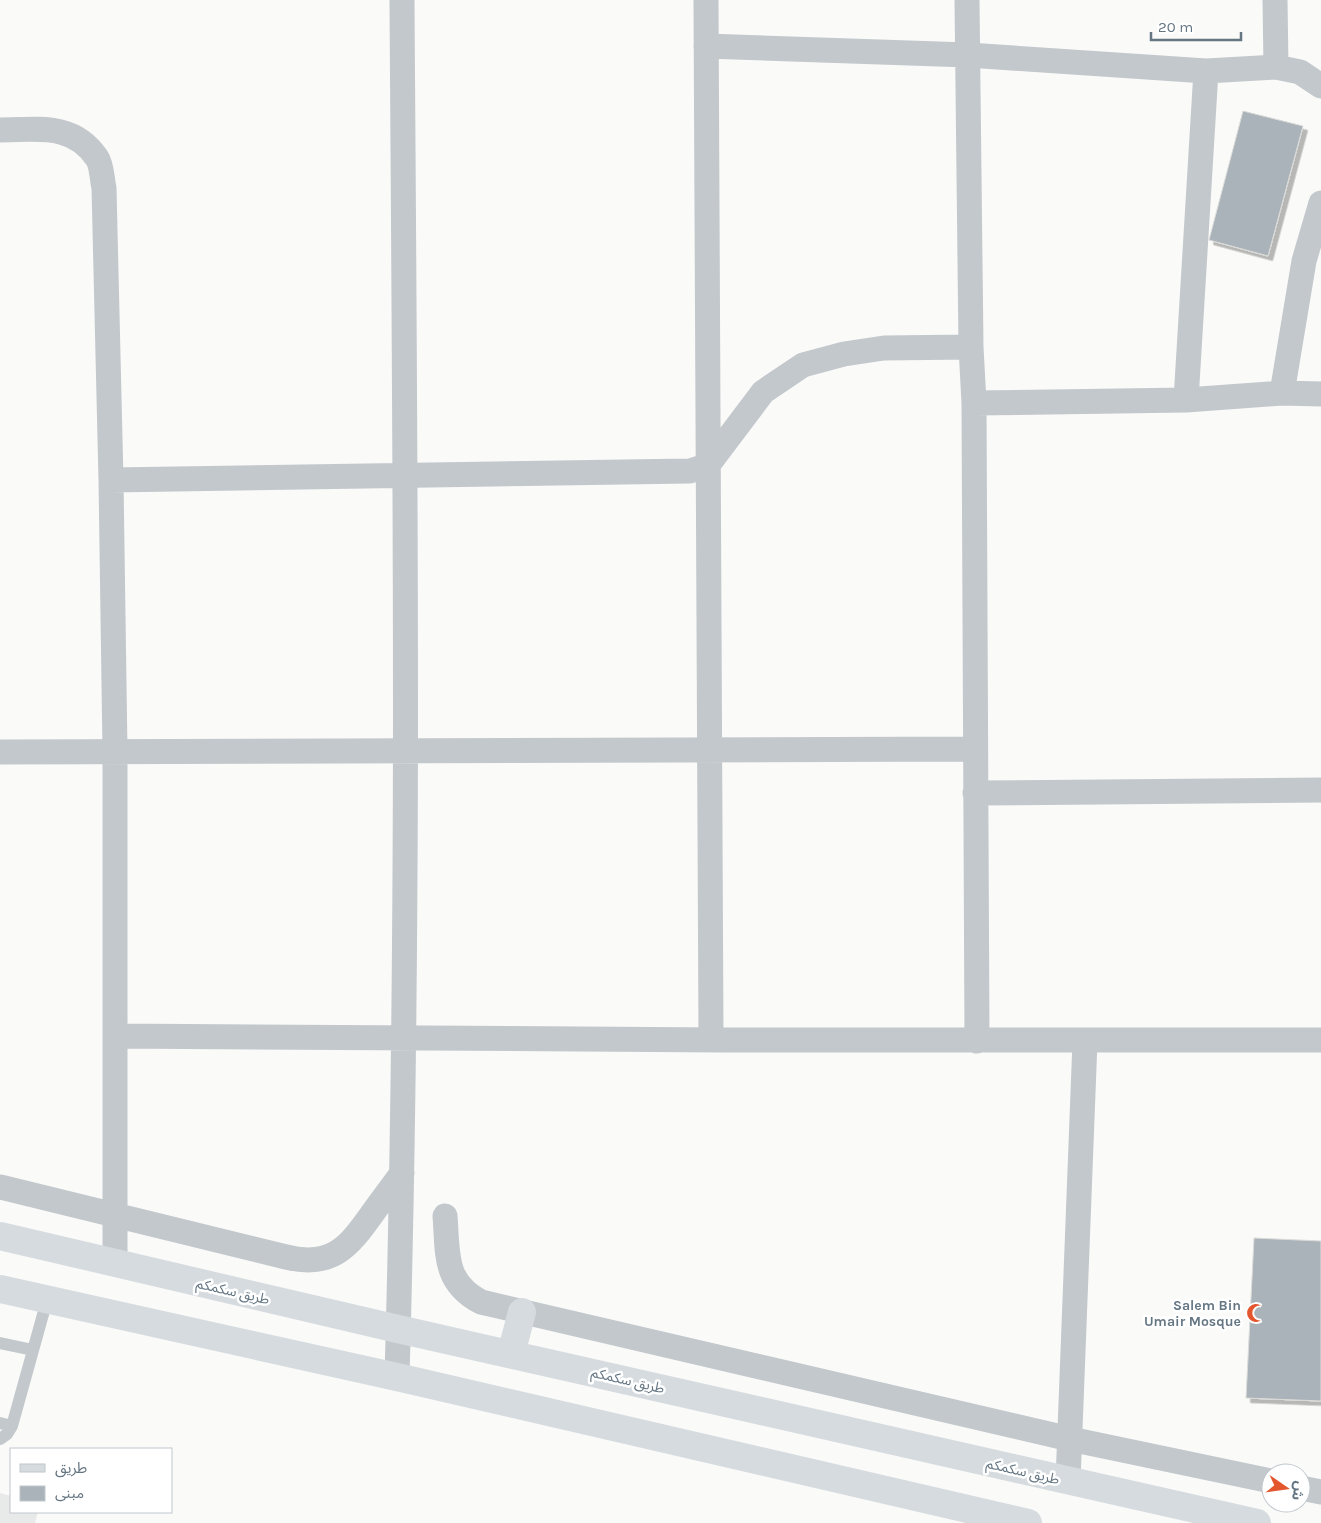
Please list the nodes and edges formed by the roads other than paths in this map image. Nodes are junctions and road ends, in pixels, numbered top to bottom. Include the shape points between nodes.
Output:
1 (402, 0) edge
2 (706, 0) edge
3 (968, 0) edge
4 (1275, 0) edge
5 (706, 46) junction
6 (968, 55) junction
7 (1276, 67) junction
8 (1206, 71) junction
9 (1321, 86) edge
10 (0, 130) edge
11 (1321, 203) edge
12 (971, 347) junction
13 (1282, 393) junction
14 (1321, 394) edge
15 (1186, 400) junction
16 (974, 403) junction
17 (708, 465) junction
18 (405, 475) junction
19 (111, 480) junction
20 (406, 750) junction
21 (710, 750) junction
22 (975, 750) junction
23 (115, 751) junction
24 (0, 752) edge
25 (1321, 790) edge
26 (975, 793) junction
27 (116, 1036) junction
28 (404, 1039) junction
29 (712, 1039) junction
30 (1321, 1040) edge
31 (977, 1041) junction
32 (1085, 1041) junction
33 (402, 1173) junction
34 (0, 1187) edge
35 (115, 1216) junction
36 (445, 1216) dead end
37 (0, 1236) edge
38 (115, 1263) junction
39 (0, 1290) edge
40 (47, 1300) junction
41 (522, 1312) junction
42 (398, 1329) junction
43 (0, 1343) edge
44 (33, 1350) junction
45 (511, 1354) junction
46 (397, 1377) junction
47 (6, 1424) edge
48 (0, 1439) edge
49 (1070, 1439) junction
50 (1261, 1479) edge
51 (1068, 1481) junction
52 (1028, 1523) edge
53 (1257, 1523) edge

1 - 18 street
2 - 5 street
3 - 6 street
4 - 7 street
5 - 6 street
5 - 17 street
6 - 8 street
6 - 12 street
7 - 8 street
7 - 9 street via 1300,72
8 - 15 street
10 - 19 street via 54,129 77,138 98,159 104,188
11 - 13 street via 1304,261
12 - 16 street
12 - 17 street via 884,348 803,365 763,392
13 - 14 street
13 - 15 street
15 - 16 street
16 - 22 street
17 - 18 street via 690,471
17 - 21 street
18 - 19 street
18 - 20 street
19 - 23 street
20 - 21 street
20 - 23 street
20 - 28 street
21 - 22 street
21 - 29 street
22 - 26 street
23 - 24 street
23 - 27 street
25 - 26 street
26 - 31 street
27 - 28 street
27 - 35 street
28 - 29 street
28 - 33 street
29 - 31 street
30 - 32 street
31 - 32 street
32 - 49 street
33 - 35 street via 351,1243 322,1259 292,1259
33 - 42 street
34 - 35 street
35 - 38 street
36 - 41 street via 449,1263 459,1286 468,1296 481,1302
37 - 38 main road, طريق سكمكم
38 - 42 main road, طريق سكمكم
39 - 40 main road
40 - 44 lane
40 - 46 main road
41 - 45 main road
41 - 49 street
42 - 45 main road, طريق سكمكم
42 - 46 street
43 - 44 lane
44 - 47 lane
45 - 51 main road, طريق سكمكم
46 - 52 main road
47 - 48 lane via 7,1434
49 - 50 street
49 - 51 street
51 - 53 main road, طريق سكمكم

